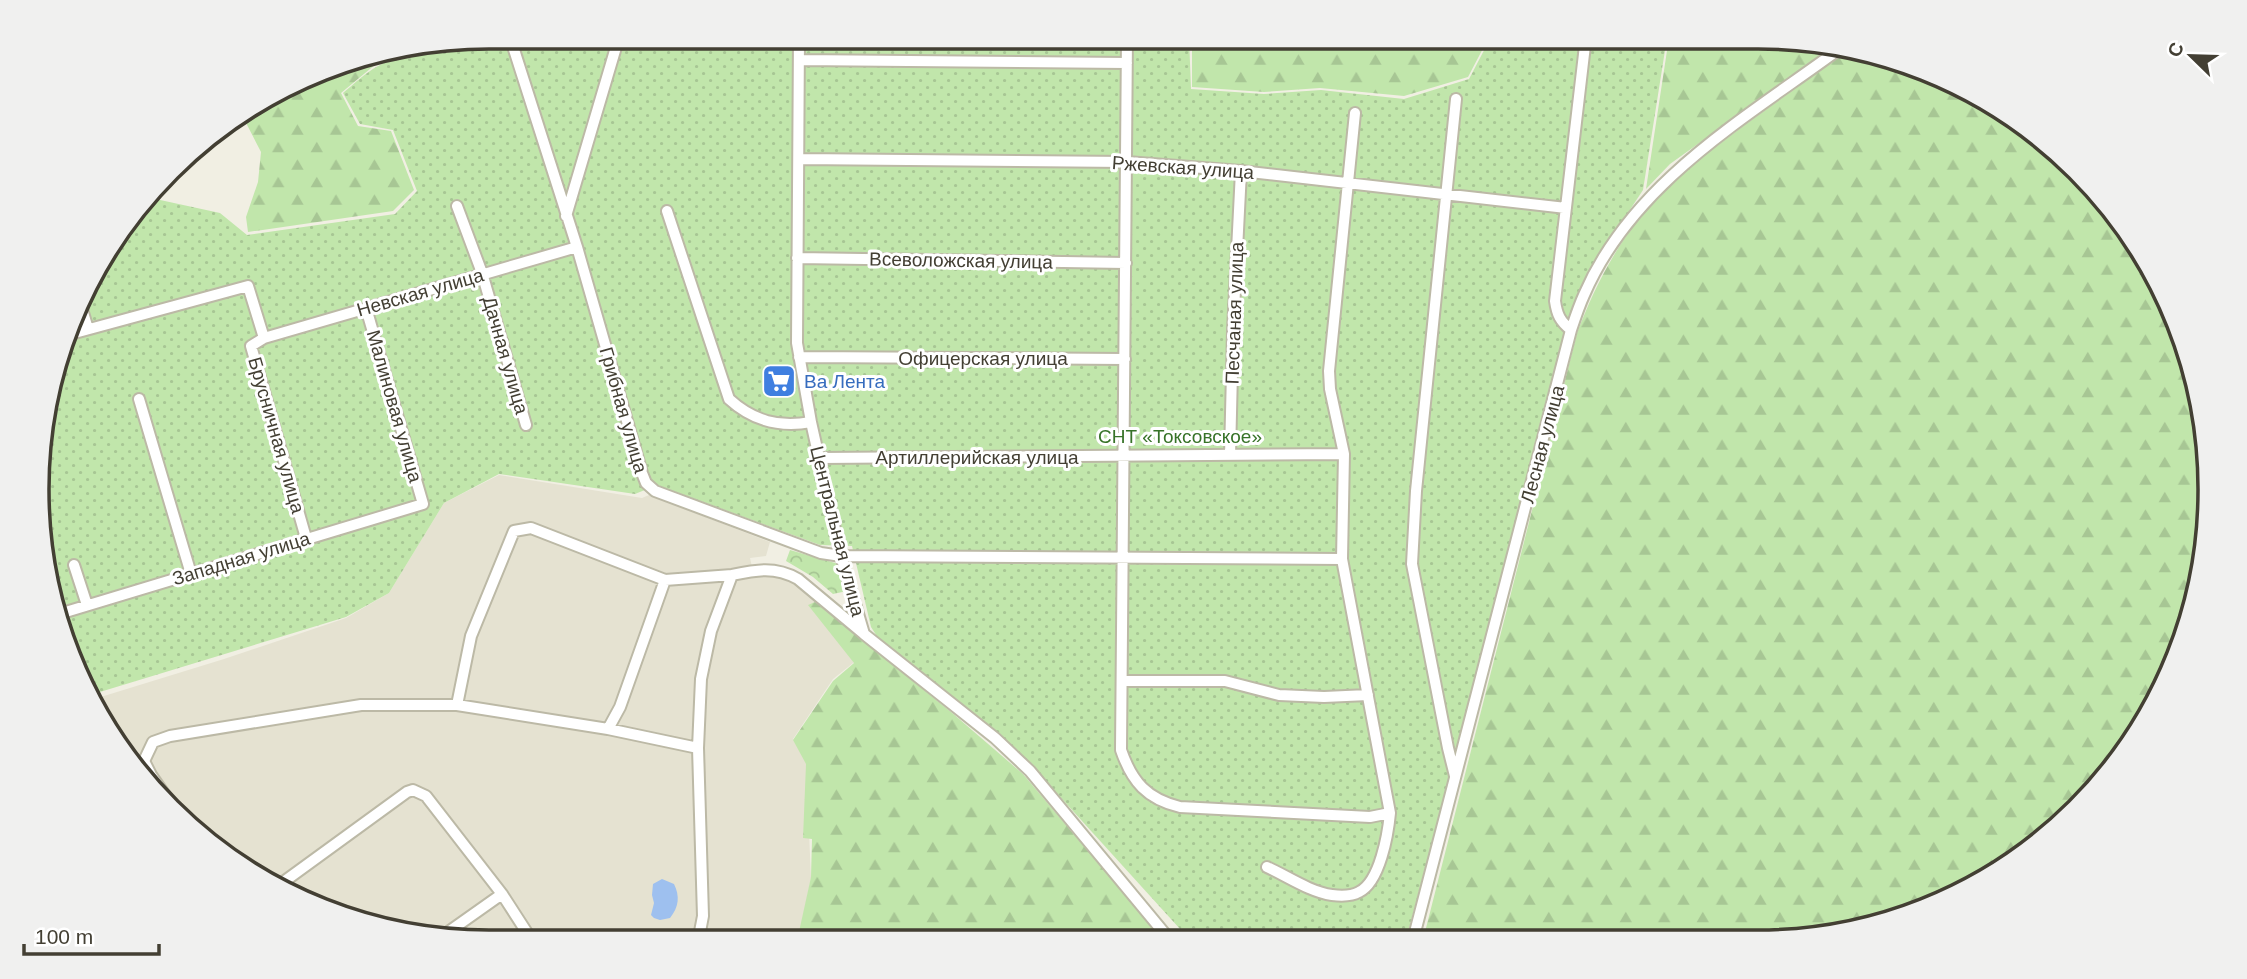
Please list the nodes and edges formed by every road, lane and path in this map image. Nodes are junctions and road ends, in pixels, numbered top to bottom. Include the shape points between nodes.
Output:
1 (514, 49) edge
2 (615, 49) edge
3 (799, 49) edge
4 (1127, 49) edge
5 (1585, 49) edge
6 (1831, 55) edge
7 (799, 60) junction
8 (1127, 62) junction
9 (1456, 99) dead end
10 (1355, 113) dead end
11 (799, 159) junction
12 (1127, 162) junction
13 (1241, 171) junction
14 (1348, 184) junction
15 (1446, 194) junction
16 (457, 206) dead end
17 (1566, 208) junction
18 (667, 211) dead end
19 (566, 216) junction
20 (577, 247) junction
21 (797, 258) junction
22 (1126, 263) junction
23 (482, 274) junction
24 (366, 308) junction
25 (84, 317) edge
26 (88, 329) junction
27 (1572, 330) junction
28 (79, 332) edge
29 (264, 338) junction
30 (799, 357) junction
31 (1125, 359) junction
32 (139, 399) dead end
33 (811, 422) junction
34 (526, 425) dead end
35 (1344, 454) junction
36 (1230, 455) junction
37 (1124, 456) junction
38 (820, 458) junction
39 (424, 504) joint
40 (306, 538) junction
41 (841, 556) junction
42 (1124, 557) junction
43 (1342, 559) junction
44 (74, 565) dead end
45 (191, 574) junction
46 (732, 575) junction
47 (666, 580) junction
48 (87, 605) junction
49 (66, 612) edge
50 (864, 634) junction
51 (1123, 681) junction
52 (1368, 695) junction
53 (457, 705) junction
54 (608, 729) junction
55 (698, 748) junction
56 (146, 766) edge
57 (1455, 776) junction
58 (1390, 813) junction
59 (1267, 867) dead end
60 (286, 880) edge
61 (502, 894) junction
62 (454, 928) edge
63 (525, 930) edge
64 (700, 930) edge
65 (1162, 930) edge
66 (1416, 930) edge

1 - 19 street, Грибная улица
2 - 19 street
3 - 7 street, Центральная улица
4 - 8 street
5 - 17 street
6 - 27 street, Лесная улица via 1688,160 1653,194 1602,261
7 - 8 street
7 - 11 street, Центральная улица
8 - 12 street
9 - 15 street
10 - 14 street
11 - 12 street, Ржевская улица
11 - 21 street, Центральная улица
12 - 13 street, Ржевская улица
12 - 22 street
13 - 14 street, Ржевская улица
13 - 36 street, Песчаная улица
14 - 15 street, Ржевская улица
14 - 35 street via 1329,371
15 - 17 street, Ржевская улица
15 - 57 street via 1412,564
16 - 23 street, Дачная улица
17 - 27 street via 1555,301 1556,313
18 - 33 street via 729,399 742,411 778,424
19 - 20 street, Грибная улица
20 - 23 street, Невская улица
20 - 41 street, Грибная улица via 646,483 654,491 821,553
21 - 22 street, Всеволожская улица
21 - 30 street, Центральная улица
22 - 31 street
23 - 24 street, Невская улица
23 - 34 street, Дачная улица
24 - 29 street, Невская улица
24 - 39 street, Малиновая улица
25 - 26 street
26 - 28 street
26 - 29 street via 248,286
27 - 57 street, Лесная улица
29 - 40 street, Брусничная улица via 251,346
30 - 31 street, Офицерская улица
30 - 33 street, Центральная улица
31 - 37 street
32 - 45 street
33 - 38 street, Центральная улица
35 - 36 street, Артиллерийская улица
35 - 43 street
36 - 37 street, Артиллерийская улица
37 - 38 street, Артиллерийская улица
37 - 42 street
38 - 41 street, Центральная улица
39 - 40 street, Западная улица
40 - 45 street, Западная улица
41 - 42 street
41 - 50 street, Центральная улица
42 - 43 street
42 - 51 street
43 - 52 street
44 - 48 street
45 - 48 street, Западная улица
46 - 47 street
46 - 50 street via 761,569 787,573
46 - 55 street via 711,631
47 - 53 street via 531,528 514,531 471,636
47 - 54 street via 620,708
48 - 49 street, Западная улица
50 - 65 street, Центральная улица via 1030,771
51 - 52 street via 1225,681 1279,695
51 - 58 street via 1121,750 1128,771 1160,802 1180,807 1370,817
52 - 58 street
53 - 54 street
53 - 56 street via 361,705 170,736 153,743 144,761
54 - 55 street
55 - 64 street
57 - 66 street, Лесная улица
58 - 59 street via 1381,857 1372,879 1360,892 1331,895
60 - 61 street via 413,790 426,796
61 - 62 street
61 - 63 street

